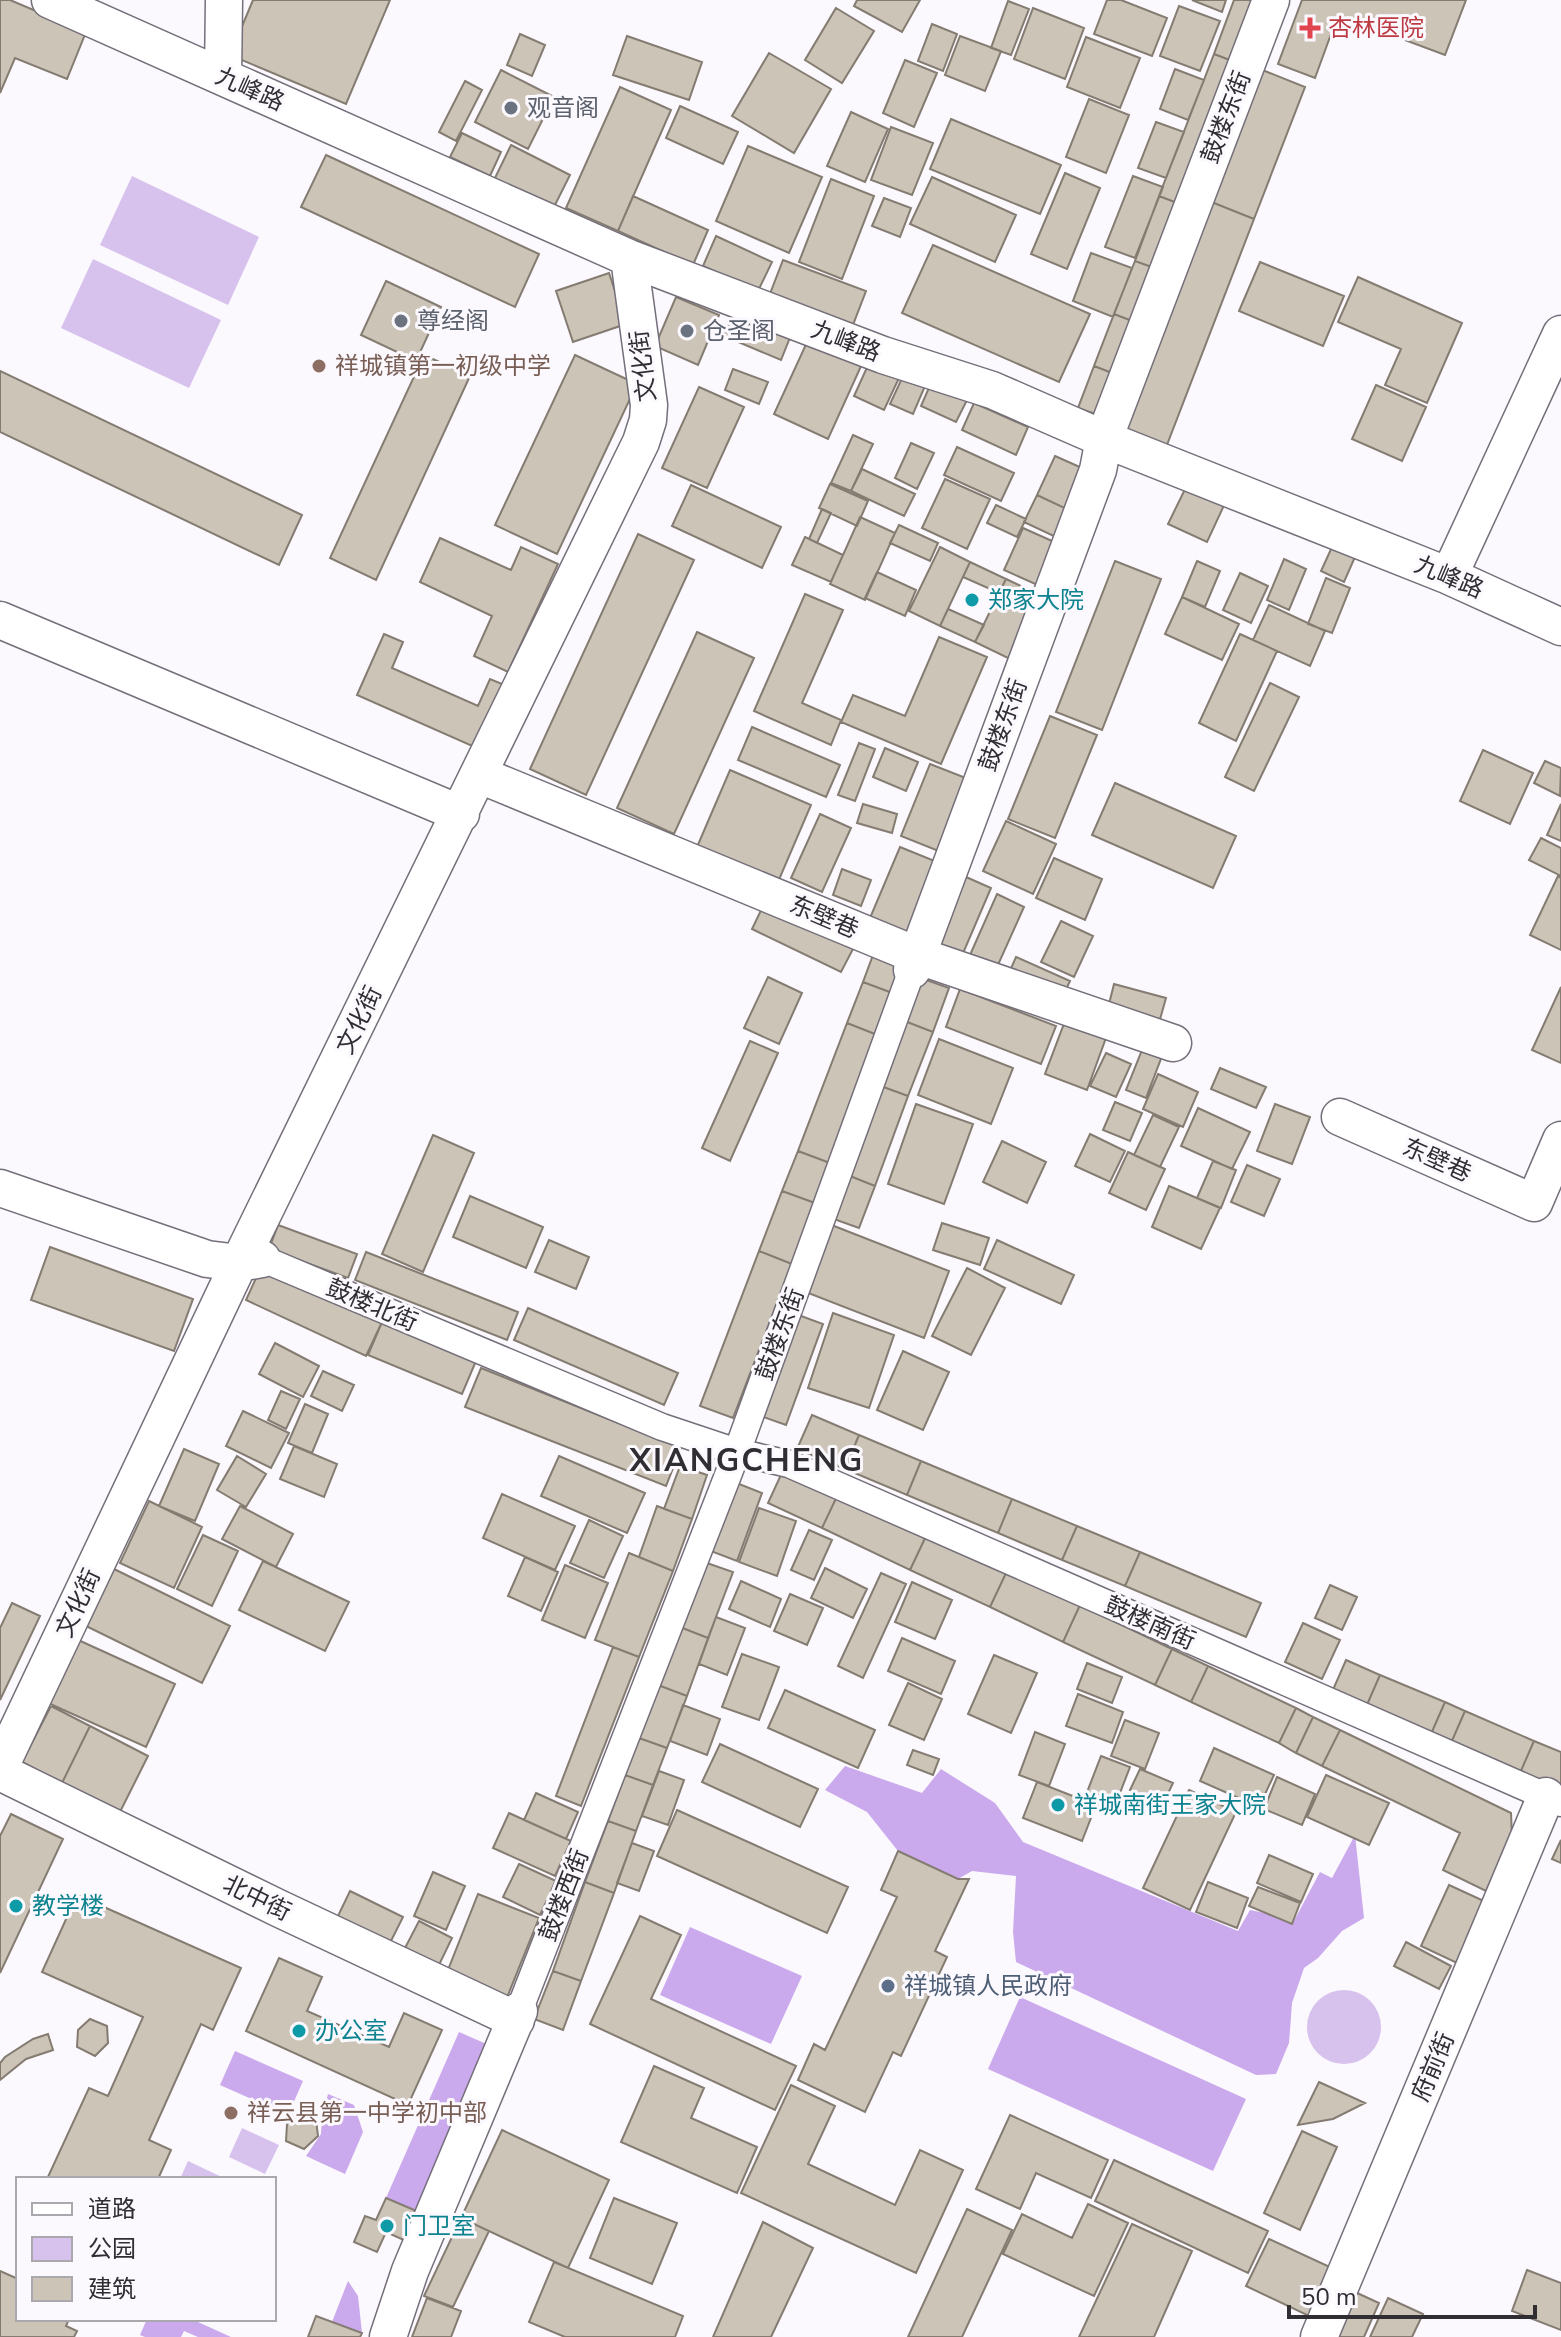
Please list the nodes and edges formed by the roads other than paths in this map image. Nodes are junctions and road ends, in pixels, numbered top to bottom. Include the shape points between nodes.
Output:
1 (50, 0) edge
2 (224, 0) edge
3 (1271, 0) edge
4 (223, 77) junction
5 (629, 258) junction
6 (1561, 334) edge
7 (1104, 439) junction
8 (1449, 576) junction
9 (0, 620) edge
10 (1561, 627) edge
11 (480, 775) junction
12 (461, 814) junction
13 (914, 962) junction
14 (1173, 1043) dead end
15 (1340, 1117) dead end
16 (1561, 1140) edge
17 (0, 1188) edge
18 (251, 1261) junction
19 (737, 1452) junction
20 (0, 1770) edge
21 (1554, 1800) edge
22 (517, 2016) junction
23 (388, 2337) edge
24 (1319, 2337) edge

1 - 4 street, 九峰路
2 - 4 street
3 - 7 street, 鼓楼东街
4 - 5 street, 九峰路
5 - 7 street, 九峰路 via 883,355 992,390
5 - 11 street, 文化街 via 648,420
6 - 8 street
7 - 8 street, 九峰路
7 - 13 street, 鼓楼东街 via 1098,470
8 - 10 street, 九峰路
9 - 12 street
11 - 12 street, 文化街
11 - 13 street, 东壁巷
12 - 18 street, 文化街
13 - 14 street, 东壁巷
13 - 19 street, 鼓楼东街
15 - 16 street, 东壁巷 via 1534,1203
17 - 18 street, 鼓楼北街 via 207,1259
18 - 19 street, 鼓楼北街 via 662,1427
18 - 20 street, 文化街
19 - 21 street, 鼓楼南街 via 789,1464
19 - 22 street, 鼓楼西街
20 - 22 street, 北中街 via 291,1915
21 - 24 street, 府前街
22 - 23 street, 鼓楼西街 via 410,2271

